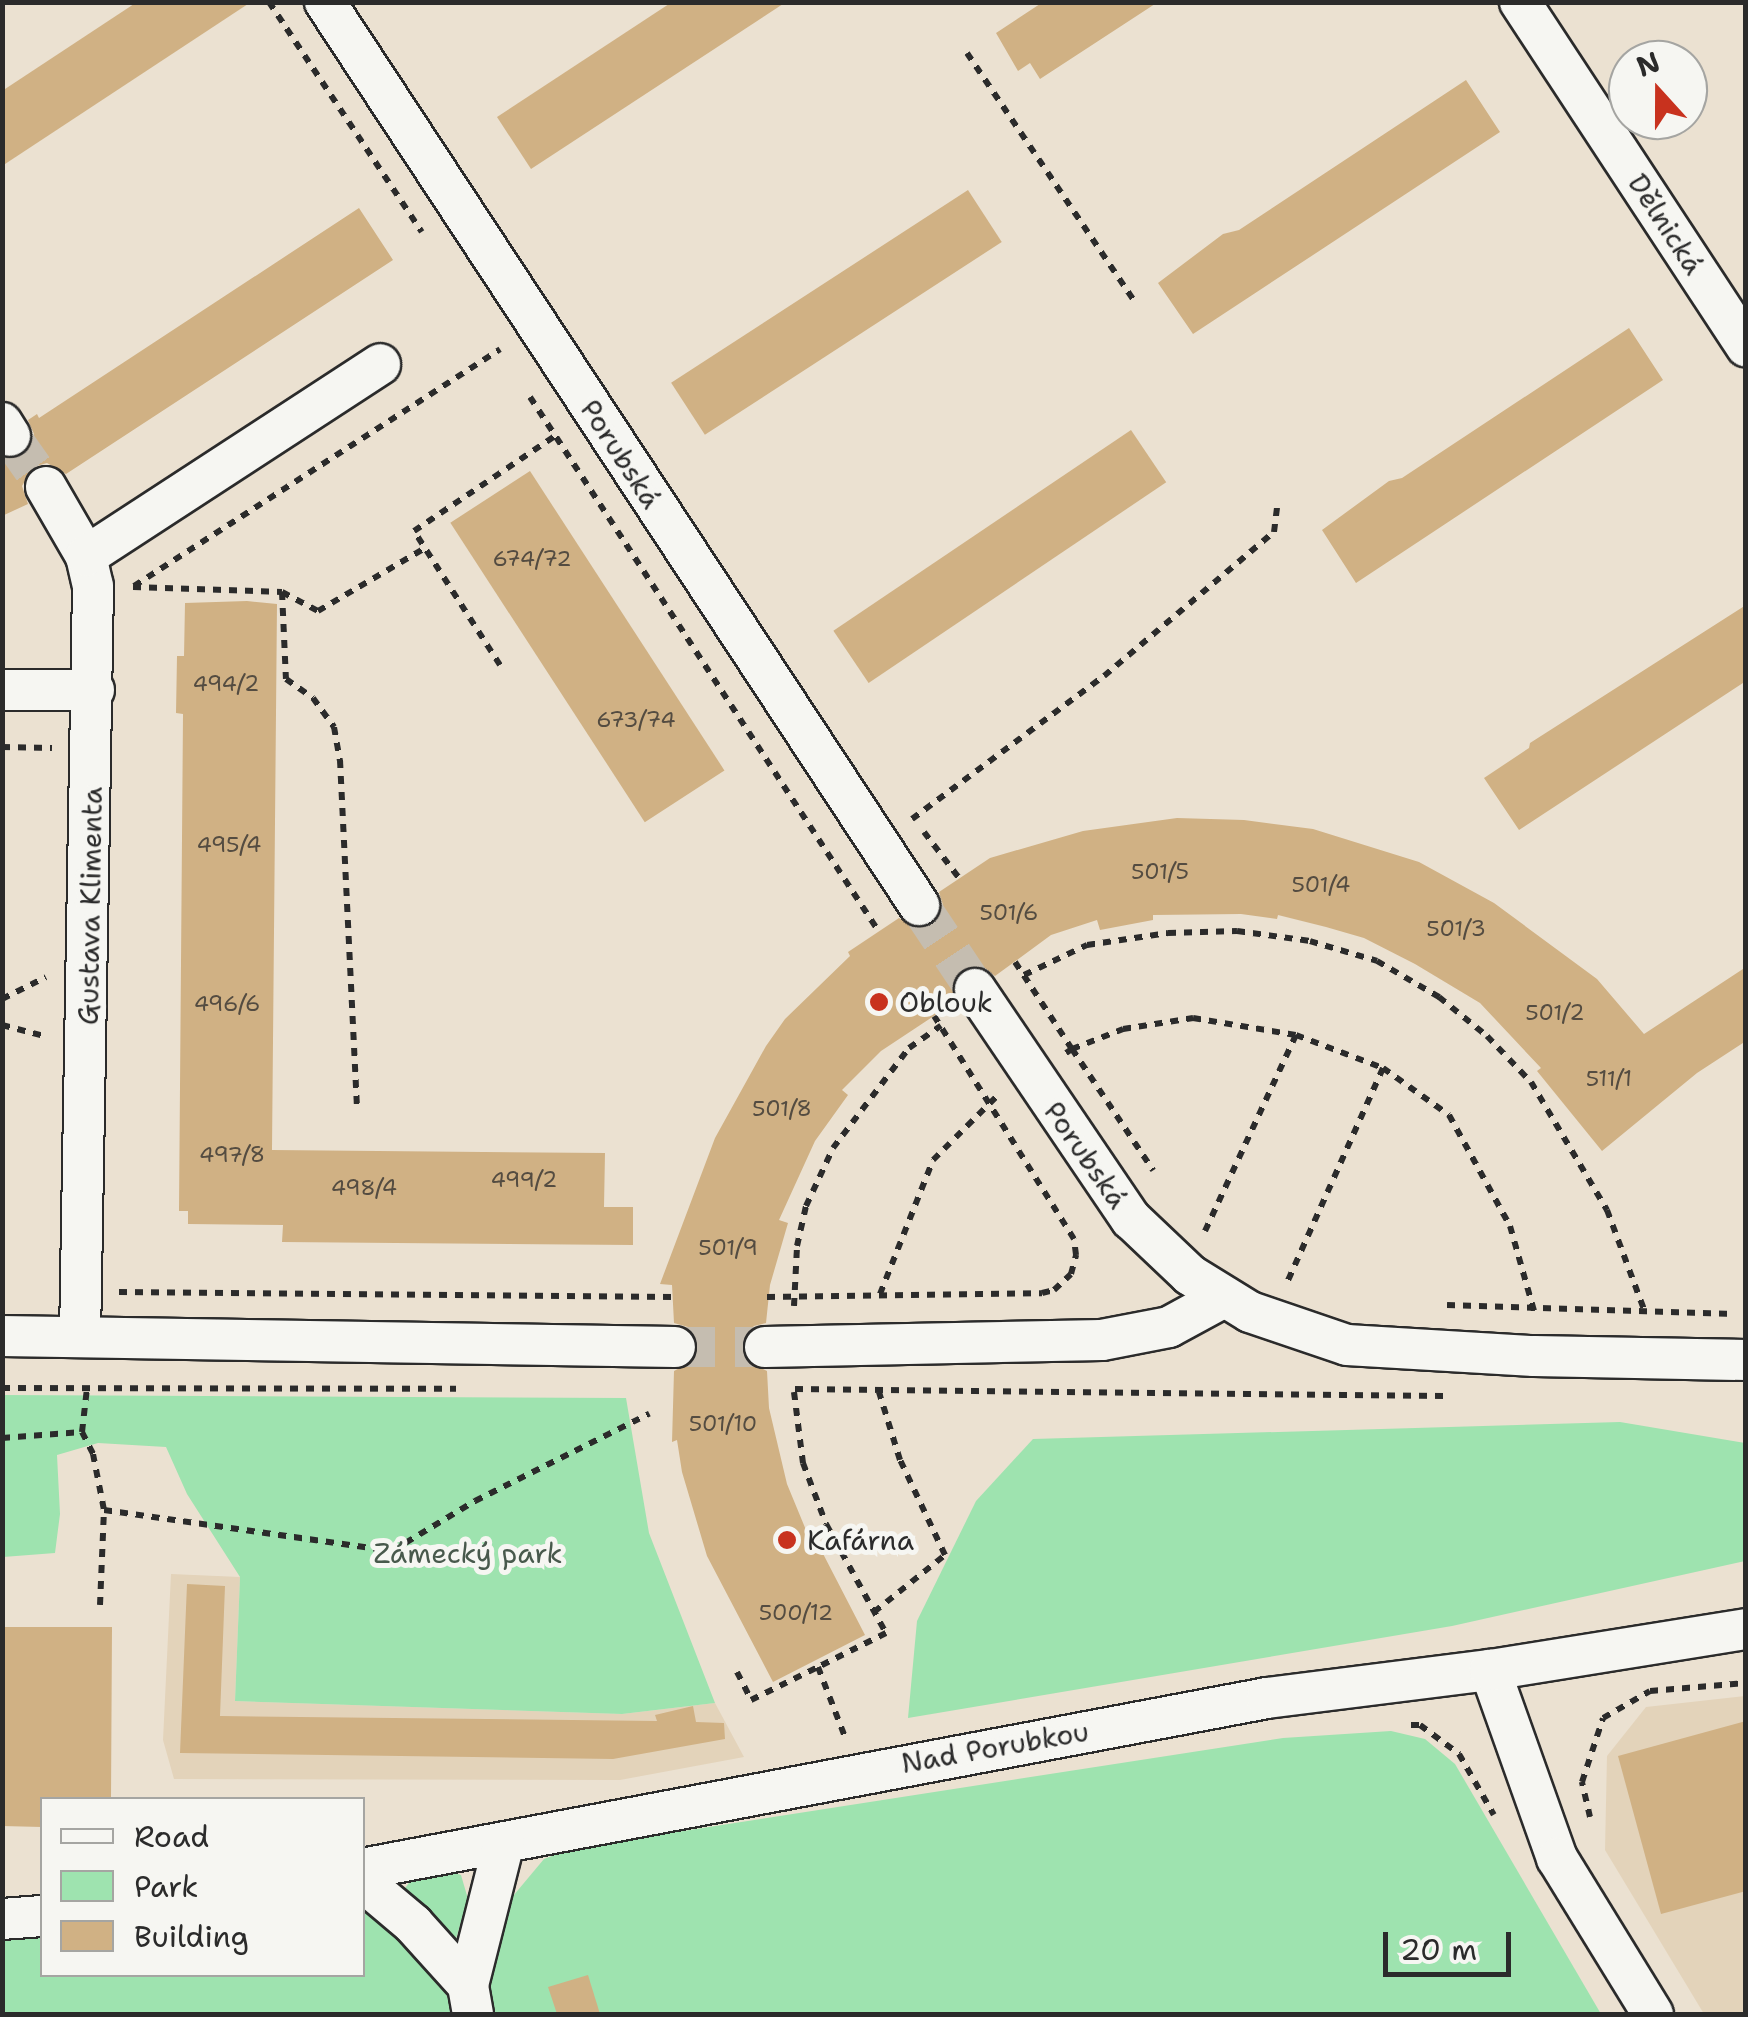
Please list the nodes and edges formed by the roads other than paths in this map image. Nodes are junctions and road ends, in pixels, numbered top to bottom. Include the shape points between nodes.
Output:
1 (324, 2) edge
2 (1520, 2) edge
3 (1746, 346) edge
4 (380, 364) dead end
5 (46, 487) tunnel mouth
6 (90, 571) junction
7 (2, 690) edge
8 (94, 690) junction
9 (920, 905) tunnel mouth
10 (975, 989) tunnel mouth
11 (1224, 1298) junction
12 (2, 1336) edge
13 (80, 1336) junction
14 (675, 1346) tunnel mouth
15 (781, 1347) tunnel mouth
16 (1746, 1360) edge
17 (1746, 1629) edge
18 (1490, 1670) junction
19 (504, 1842) junction
20 (365, 1868) edge
21 (365, 1884) edge
22 (40, 1916) edge
23 (2, 1919) edge
24 (471, 2000) edge
25 (1652, 2014) edge

1 - 9 street, Porubská
2 - 3 street, Dělnická
4 - 6 street
5 - 6 street, Gustava Klimenta
6 - 8 street, Gustava Klimenta
7 - 8 street
8 - 13 street, Gustava Klimenta
10 - 11 street, Porubská via 1131,1220
11 - 15 street via 1169,1327 1119,1338
11 - 16 street, Porubská via 1277,1324 1348,1345
12 - 13 street
13 - 14 street
17 - 18 street, Nad Porubkou
18 - 19 street, Nad Porubkou via 1267,1698
18 - 25 street via 1557,1858
19 - 20 street, Nad Porubkou
19 - 24 street
21 - 24 street via 414,1924
22 - 23 street

